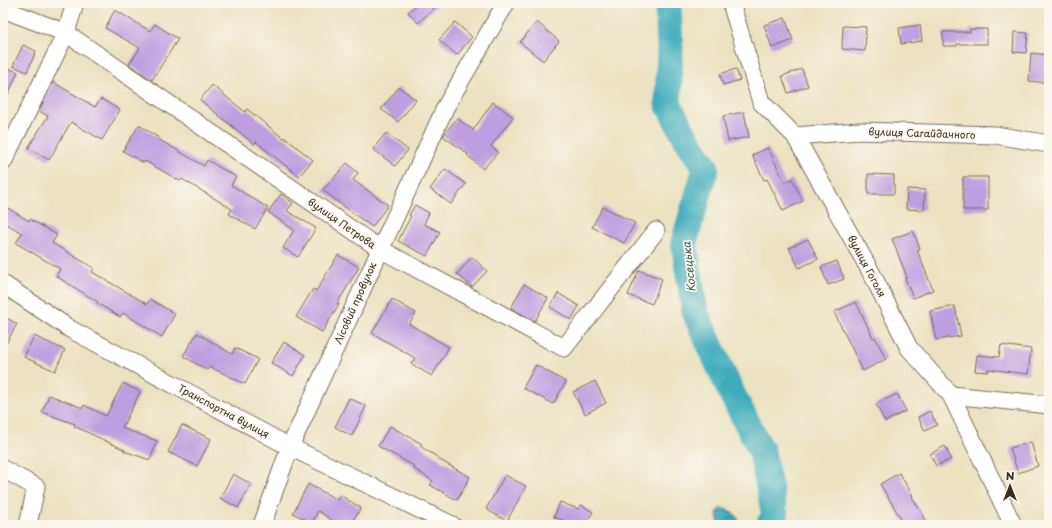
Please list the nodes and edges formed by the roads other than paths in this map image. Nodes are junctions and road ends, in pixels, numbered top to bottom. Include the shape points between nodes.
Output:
1 (75, 3) edge
2 (506, 3) edge
3 (731, 3) edge
4 (3, 9) edge
5 (66, 33) junction
6 (795, 136) junction
7 (1049, 144) edge
8 (3, 162) edge
9 (656, 232) dead end
10 (380, 249) junction
11 (3, 284) edge
12 (951, 394) junction
13 (1049, 405) edge
14 (290, 446) junction
15 (3, 469) edge
16 (28, 525) edge
17 (262, 525) edge
18 (452, 525) edge
19 (1014, 525) edge

1 - 5 street
2 - 10 street, Лісовий провулок via 446,106
3 - 6 street, вулиця Гоголя via 761,102
4 - 5 street, вулиця Петрова
5 - 8 street
5 - 10 street, вулиця Петрова
6 - 7 street, вулиця Сагайдачного via 858,131 995,135
6 - 12 street, вулиця Гоголя via 872,274 909,348
9 - 10 street, вулиця Петрова via 564,348
10 - 14 street, Лісовий провулок
11 - 14 street, Транспортна вулиця via 70,329
12 - 13 street
12 - 19 street, вулиця Гоголя
14 - 17 street, Лісовий провулок
14 - 18 street, Транспортна вулиця
15 - 16 street via 36,487

